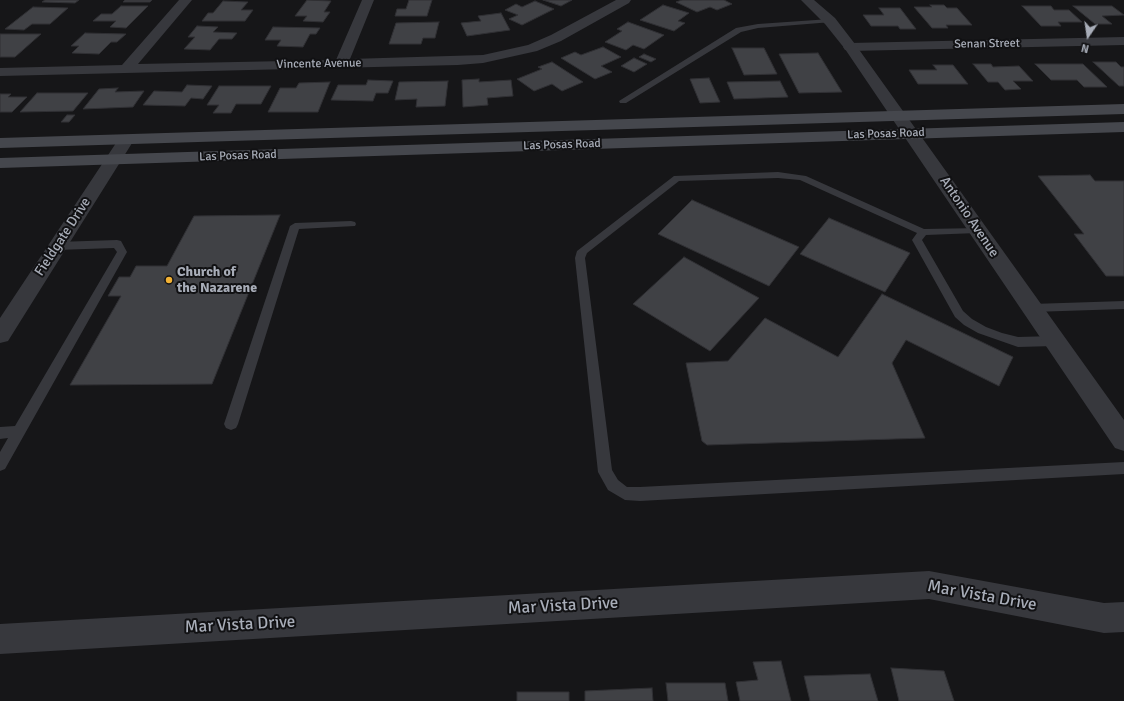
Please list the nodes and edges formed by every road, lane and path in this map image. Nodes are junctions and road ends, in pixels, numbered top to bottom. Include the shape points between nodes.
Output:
1 (186, 0) edge
2 (368, 0) edge
3 (625, 0) edge
4 (807, 0) edge
5 (830, 21) junction
6 (1124, 41) edge
7 (850, 48) junction
8 (341, 64) junction
9 (126, 69) junction
10 (0, 72) edge
11 (623, 101) dead end
12 (1124, 109) edge
13 (899, 116) junction
14 (1124, 127) edge
15 (911, 133) junction
16 (126, 140) junction
17 (0, 143) edge
18 (114, 160) junction
19 (0, 163) edge
20 (352, 224) dead end
21 (977, 230) junction
22 (923, 232) junction
23 (57, 246) junction
24 (1124, 305) edge
25 (1032, 308) junction
26 (0, 335) edge
27 (1054, 341) junction
28 (231, 424) dead end
29 (18, 432) junction
30 (0, 433) edge
31 (1124, 440) edge
32 (0, 465) edge
33 (1124, 468) edge
34 (1124, 617) edge
35 (0, 639) edge

1 - 9 street
2 - 8 street
3 - 8 street, Vincente Avenue via 556,38 532,48 502,55 458,61
4 - 5 street, Antonio Avenue
5 - 7 street, Antonio Avenue
5 - 11 lane via 758,26 740,30
6 - 7 street, Senan Street
7 - 13 street, Antonio Avenue
8 - 9 street, Vincente Avenue
9 - 10 street, Vincente Avenue
12 - 13 main road, Las Posas Road
13 - 15 street, Antonio Avenue
13 - 16 main road, Las Posas Road
14 - 15 main road, Las Posas Road
15 - 18 main road, Las Posas Road
15 - 21 street, Antonio Avenue
16 - 17 main road, Las Posas Road
16 - 18 street, Fieldgate Drive
18 - 19 main road, Las Posas Road
18 - 23 street, Fieldgate Drive
20 - 28 lane via 295,226
21 - 22 lane
21 - 25 street, Antonio Avenue
22 - 27 lane via 917,240 959,314 968,322 1000,338 1018,342
22 - 33 lane via 798,177 778,175 677,178 582,251 580,258 605,472 613,485 625,493 640,494
23 - 26 street, Fieldgate Drive
23 - 29 lane via 117,244 122,252
24 - 25 lane
25 - 27 street, Antonio Avenue
27 - 31 street, Antonio Avenue
29 - 30 lane
29 - 32 lane
34 - 35 street, Mar Vista Drive via 1104,618 929,585

